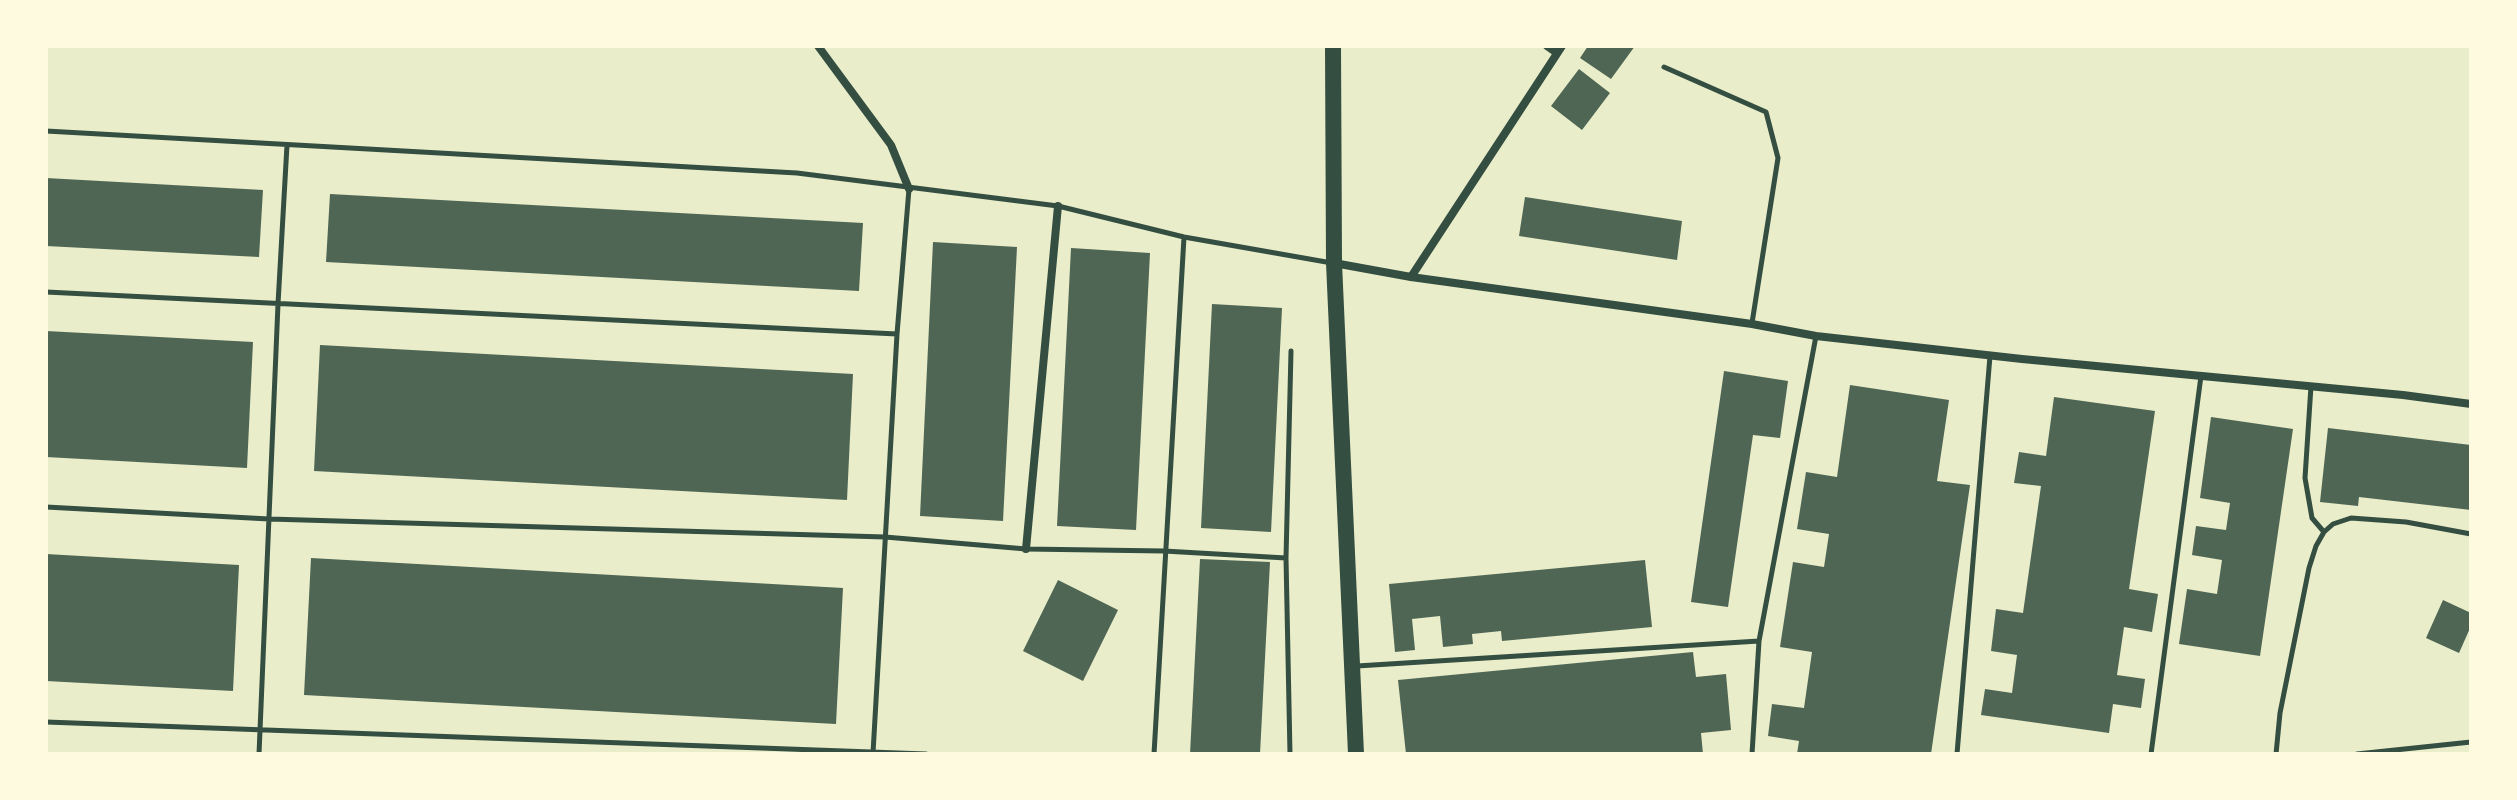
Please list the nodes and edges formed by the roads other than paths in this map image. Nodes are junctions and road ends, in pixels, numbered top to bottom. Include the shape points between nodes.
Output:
1 (818, 46) edge
2 (1333, 46) edge
3 (1547, 46) edge
4 (1560, 49) edge
5 (1664, 67) dead end
6 (46, 131) edge
7 (287, 145) junction
8 (909, 189) junction
9 (1058, 206) junction
10 (1184, 237) junction
11 (1334, 263) junction
12 (1411, 277) junction
13 (46, 292) edge
14 (278, 304) junction
15 (1752, 324) junction
16 (897, 334) junction
17 (1816, 336) junction
18 (1291, 351) dead end
19 (1990, 355) junction
20 (2201, 376) junction
21 (2311, 386) junction
22 (2471, 404) edge
23 (46, 507) edge
24 (269, 519) junction
25 (2324, 532) junction
26 (2471, 534) edge
27 (885, 537) junction
28 (1026, 549) junction
29 (1164, 551) junction
30 (1286, 558) junction
31 (1759, 641) junction
32 (1352, 666) junction
33 (46, 722) edge
34 (260, 730) junction
35 (2471, 742) edge
36 (873, 753) edge
37 (259, 754) edge
38 (926, 754) edge
39 (1154, 754) edge
40 (1290, 754) edge
41 (1356, 754) edge
42 (1752, 754) edge
43 (1957, 754) edge
44 (2151, 754) edge
45 (2276, 754) edge
46 (2357, 754) edge

1 - 8 street via 891,145
2 - 11 main road
3 - 4 street
4 - 12 street
5 - 15 lane via 1766,112 1778,158
6 - 7 lane
7 - 8 lane via 797,173
7 - 14 lane
8 - 9 lane
8 - 16 lane
9 - 10 lane
9 - 28 street
10 - 11 lane
10 - 29 lane
11 - 12 street
11 - 32 main road
12 - 15 street
13 - 14 lane
14 - 16 lane
14 - 24 lane
15 - 17 street
16 - 27 lane
17 - 19 street
17 - 31 lane
18 - 30 lane
19 - 20 street
19 - 43 lane
20 - 21 street
20 - 44 lane
21 - 22 street
21 - 25 lane via 2305,478 2312,518
23 - 24 lane
24 - 27 lane
24 - 34 lane
25 - 26 lane via 2351,518
25 - 45 lane via 2309,568
27 - 28 lane
27 - 36 lane
28 - 29 lane
29 - 30 lane
29 - 39 lane
30 - 40 lane
31 - 32 lane
31 - 42 lane
32 - 41 main road
33 - 34 lane
34 - 36 lane
34 - 37 lane
35 - 46 lane
36 - 38 lane

